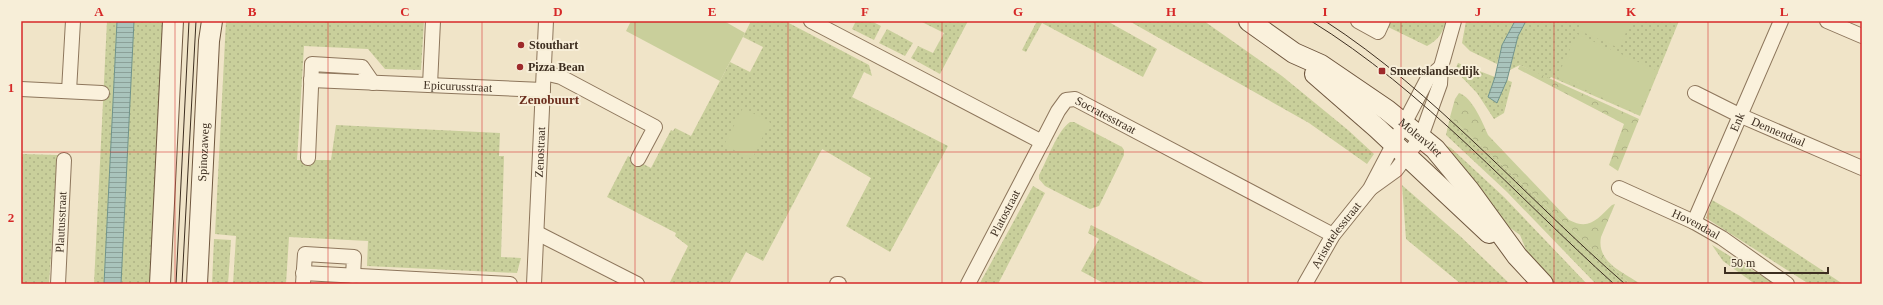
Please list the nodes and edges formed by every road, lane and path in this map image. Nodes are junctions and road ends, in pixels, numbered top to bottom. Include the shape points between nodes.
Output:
1 (73, 21) edge
2 (173, 21) edge
3 (212, 21) edge
4 (433, 21) edge
5 (546, 21) edge
6 (811, 21) edge
7 (1249, 21) edge
8 (1358, 21) edge
9 (1454, 21) edge
10 (1781, 21) edge
11 (1827, 21) edge
12 (1380, 26) edge
13 (1862, 36) edge
14 (1294, 53) junction
15 (1441, 67) junction
16 (544, 73) junction
17 (430, 85) junction
18 (21, 89) edge
19 (543, 90) junction
20 (69, 91) junction
21 (102, 93) dead end
22 (1695, 93) dead end
23 (1739, 115) junction
24 (1404, 124) junction
25 (1421, 137) junction
26 (1042, 142) junction
27 (1400, 150) junction
28 (308, 158) dead end
29 (638, 159) dead end
30 (64, 160) dead end
31 (1862, 168) edge
32 (1619, 188) dead end
33 (1694, 222) junction
34 (537, 233) junction
35 (1333, 236) junction
36 (1517, 256) junction
37 (353, 276) junction
38 (303, 279) edge
39 (58, 284) edge
40 (160, 284) edge
41 (197, 284) edge
42 (510, 284) edge
43 (534, 284) edge
44 (637, 284) edge
45 (968, 284) edge
46 (1305, 284) edge
47 (1543, 284) edge
48 (1787, 284) edge

1 - 20 street
2 - 40 main road
3 - 41 main road, Spinozaweg
4 - 17 street
5 - 16 street, Zenostraat
6 - 26 street
7 - 14 main road, Molenvliet
8 - 12 street
9 - 15 street
10 - 23 street, Enk
11 - 13 street
14 - 24 main road, Molenvliet via 1321,65
14 - 27 main road, Molenvliet
15 - 24 street via 1428,78
15 - 25 street via 1440,84
16 - 19 street, Zenostraat
16 - 29 street via 560,77 655,127
17 - 19 street, Epicurusstraat
17 - 28 street, Epicurusstraat via 311,80
18 - 20 street
19 - 34 street, Zenostraat
20 - 21 street
22 - 23 street, Dennendaal
23 - 31 street, Dennendaal
23 - 33 street, Enk
24 - 25 main road, Molenvliet
24 - 27 street
25 - 27 street
25 - 36 main road, Molenvliet via 1456,174
26 - 35 street, Socratesstraat via 1066,100 1075,99
26 - 45 street, Platostraat
27 - 35 street, Aristotelesstraat
27 - 36 main road, Molenvliet via 1490,235
30 - 39 street, Plautusstraat
32 - 33 street, Hovendaal
33 - 48 street, Hovendaal via 1722,238
34 - 43 street, Zenostraat
34 - 44 street
35 - 46 street, Aristotelesstraat
36 - 47 main road, Molenvliet
37 - 38 street
37 - 38 street via 354,257 305,254
37 - 42 street

